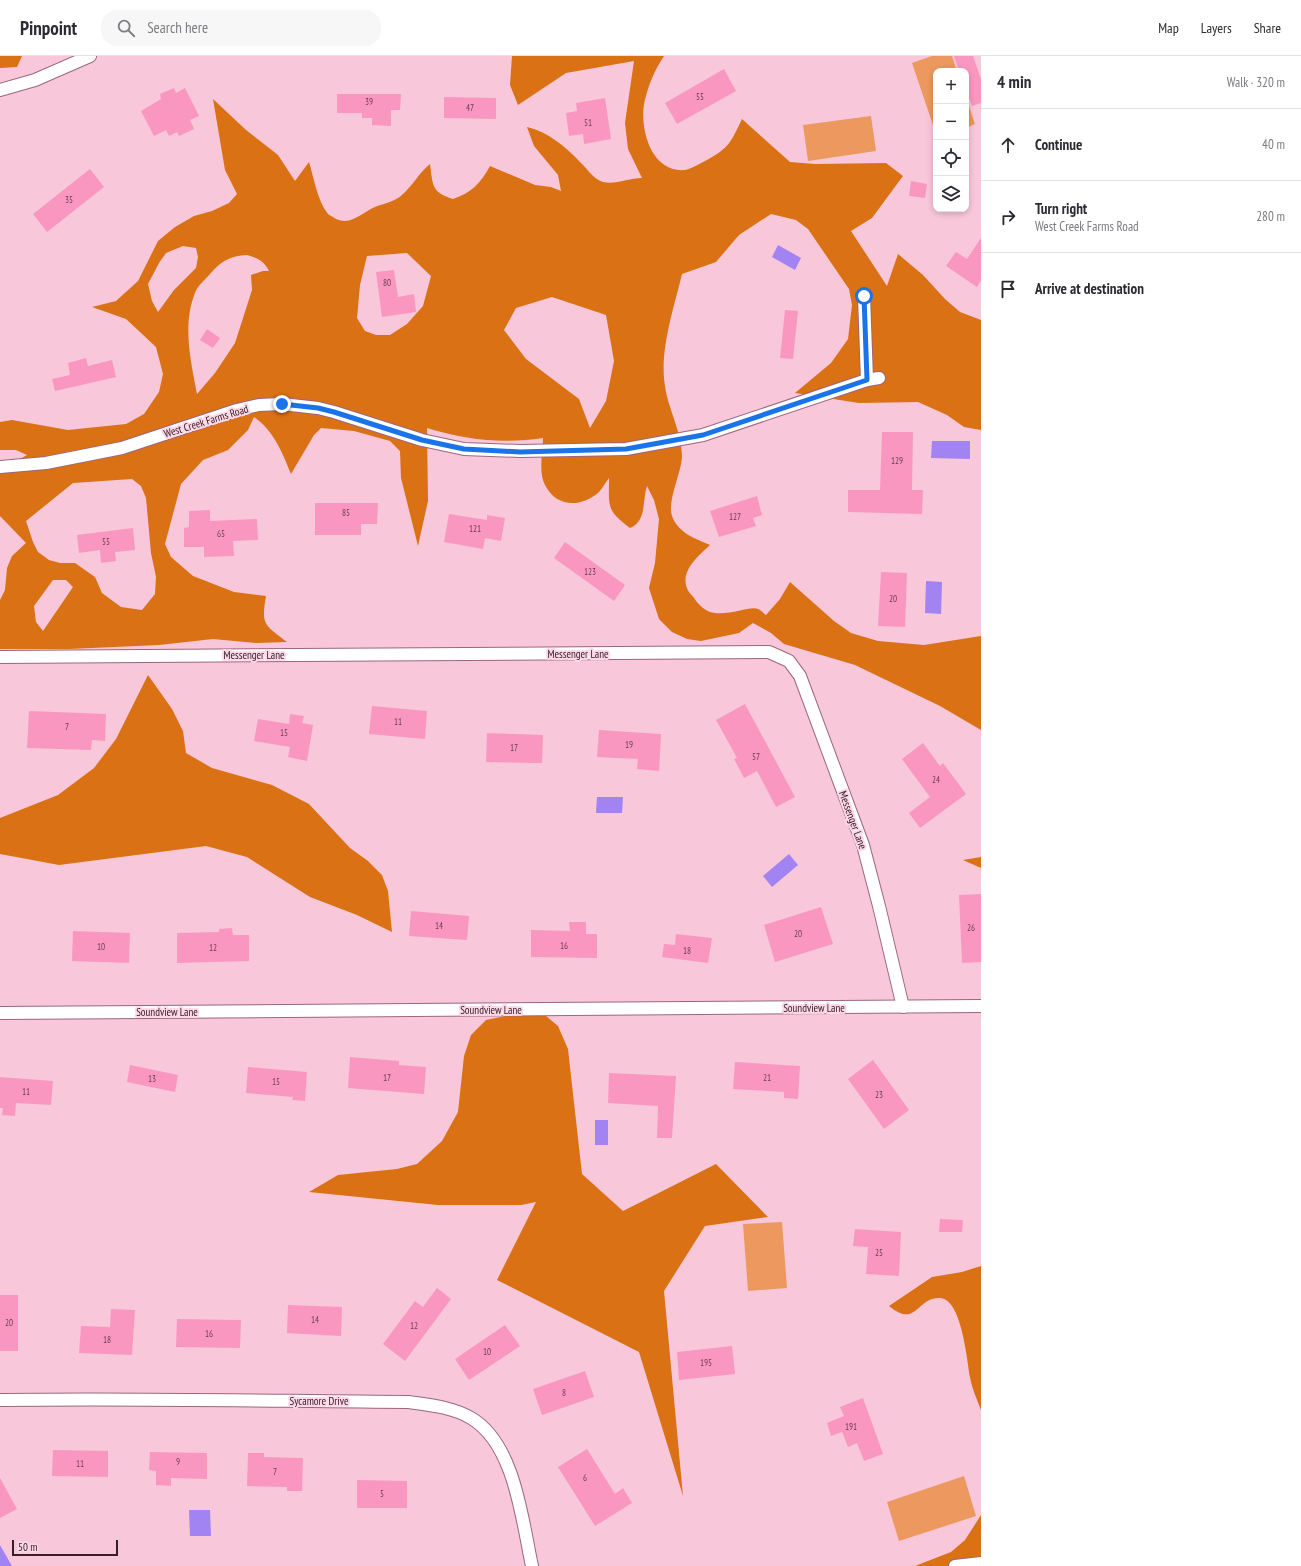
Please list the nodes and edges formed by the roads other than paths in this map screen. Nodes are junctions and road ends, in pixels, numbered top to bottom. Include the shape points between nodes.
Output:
1 (90, 56) edge
2 (0, 90) edge
3 (864, 296) dead end
4 (0, 467) edge
5 (0, 657) edge
6 (981, 1006) edge
7 (903, 1007) junction
8 (0, 1013) edge
9 (0, 1400) edge
10 (981, 1563) edge
11 (532, 1566) edge
12 (955, 1566) edge

1 - 2 street via 35,80
3 - 4 street, West Creek Farms Road via 873,379 703,435 626,449 520,452 464,449 422,440 318,408 282,404 237,410 122,448 46,463
5 - 7 street, Messenger Lane via 769,652 789,661 800,676 863,846
6 - 7 street, Soundview Lane
7 - 8 street, Soundview Lane
9 - 11 street, Sycamore Drive via 94,1398 171,1401 409,1402 447,1408 471,1418 486,1430 500,1447 513,1482
10 - 12 street

